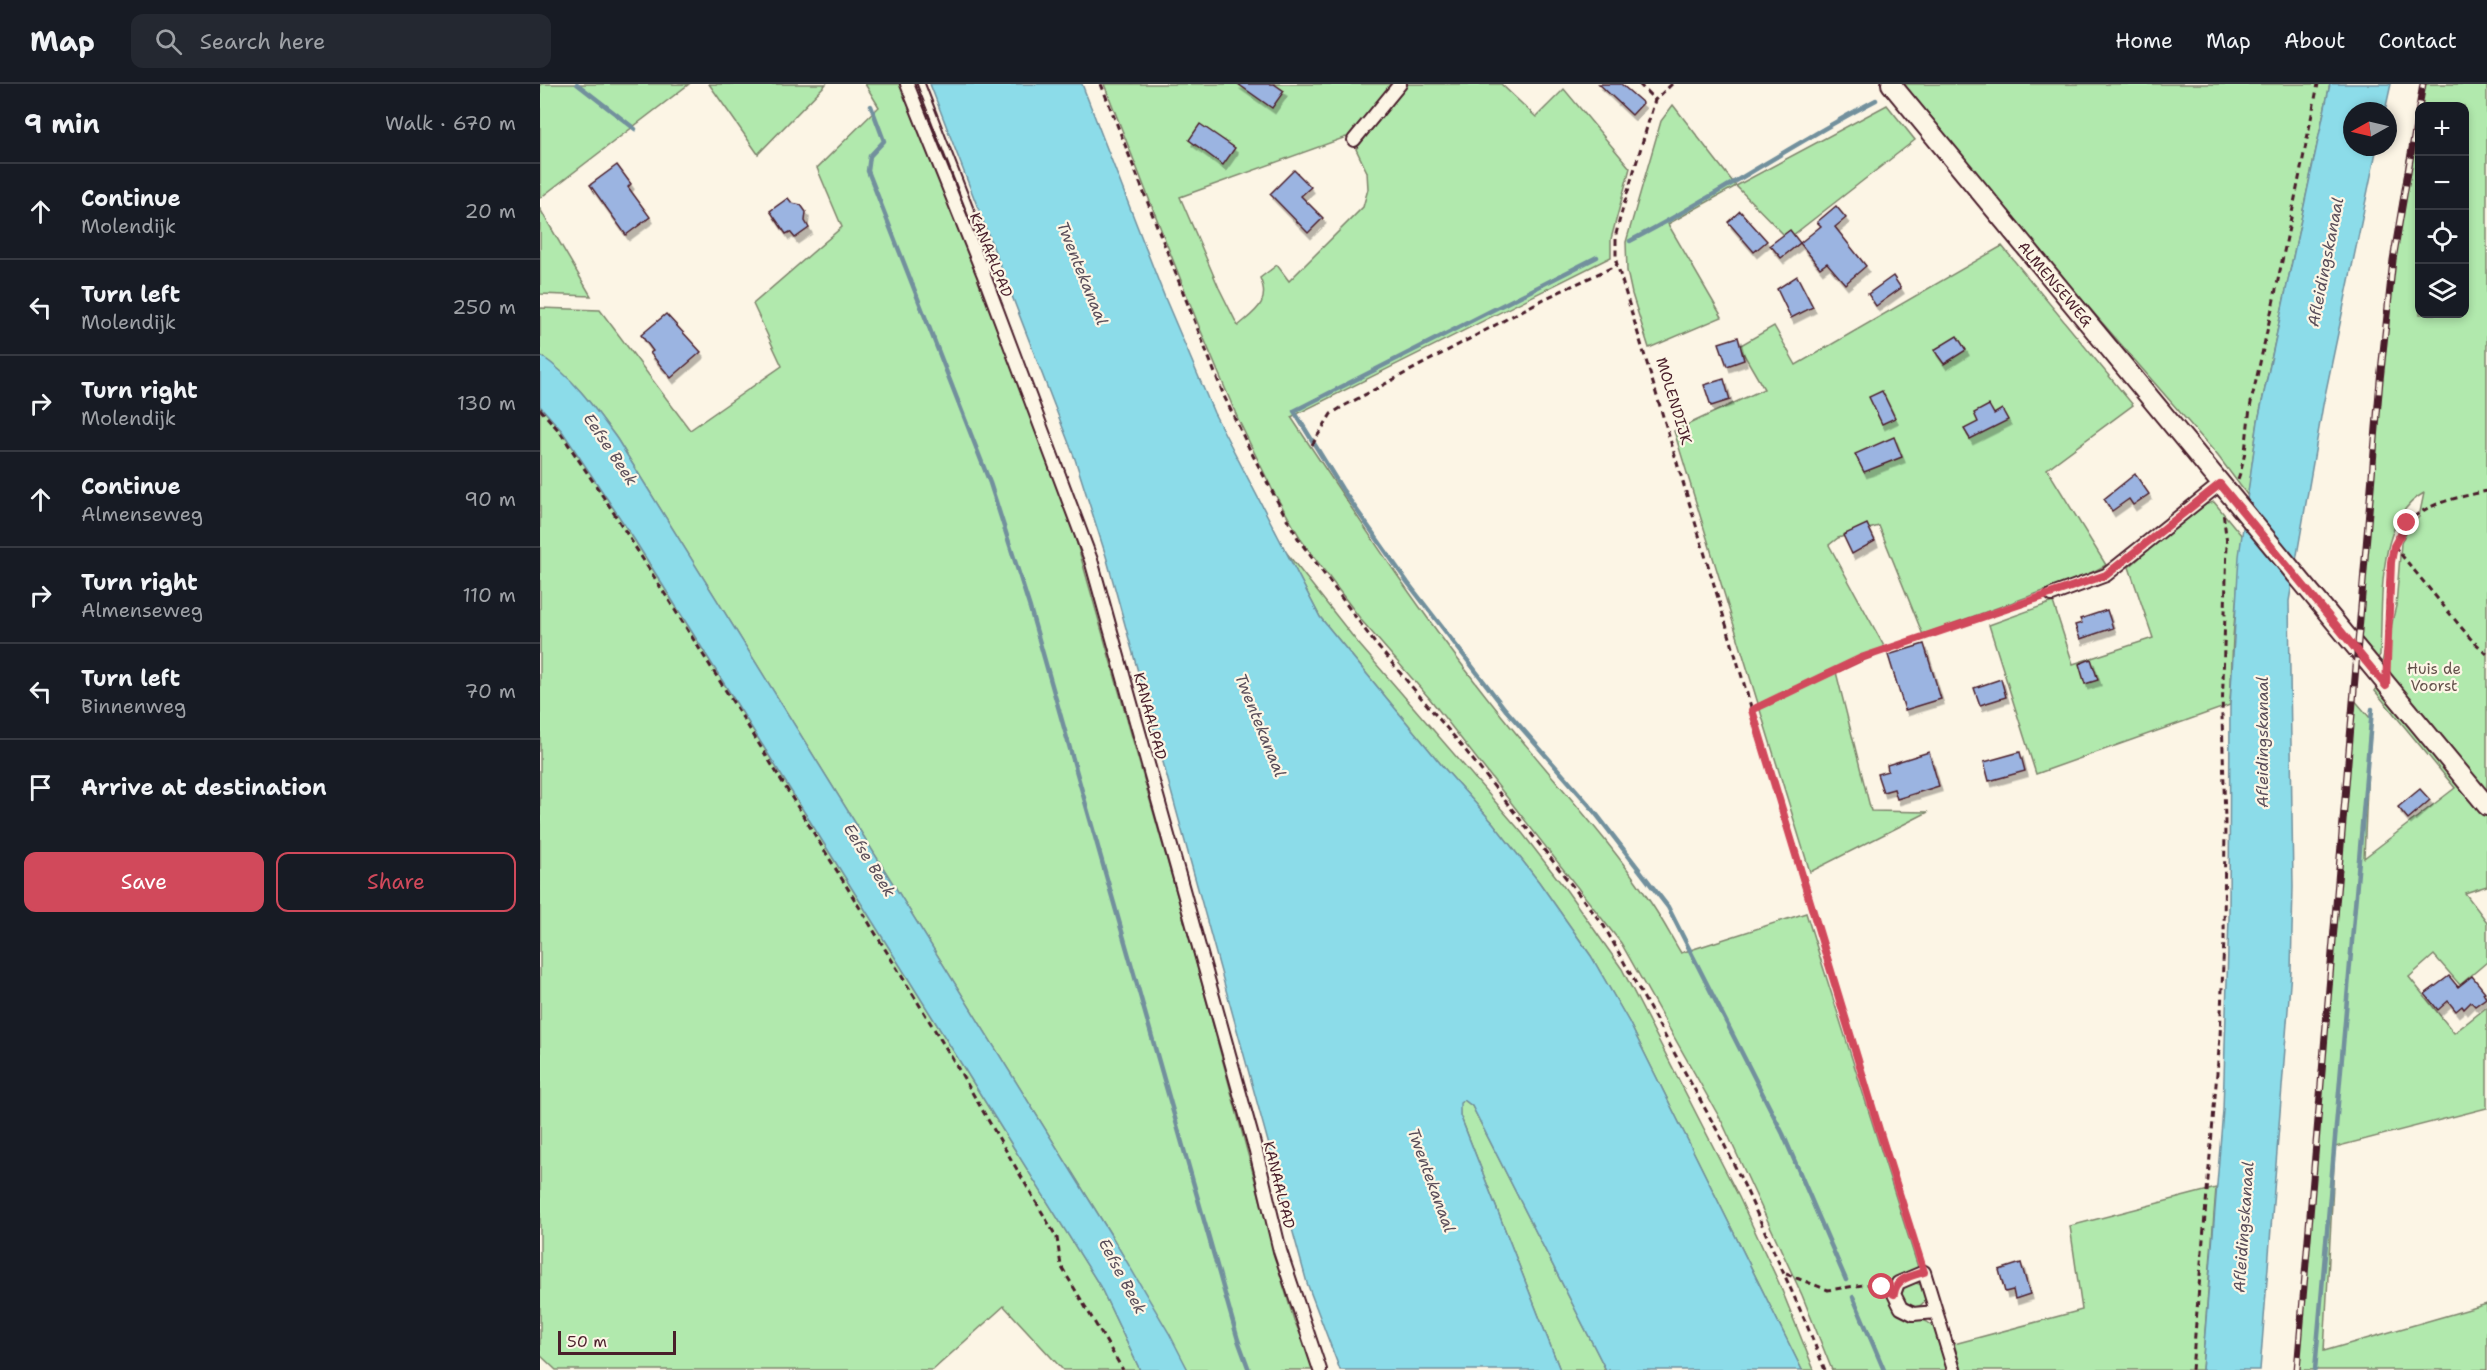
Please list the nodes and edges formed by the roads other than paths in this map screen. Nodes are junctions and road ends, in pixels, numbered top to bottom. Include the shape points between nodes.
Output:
1 (907, 84) edge
2 (921, 84) edge
3 (1400, 84) edge
4 (1891, 84) edge
5 (1354, 140) dead end
6 (983, 273) junction
7 (2229, 495) junction
8 (2052, 595) road end
9 (2487, 806) edge
10 (1936, 1312) junction
11 (1320, 1370) edge
12 (1954, 1370) edge

1 - 6 street, KANAALPAD
2 - 6 lane via 989,260
3 - 5 street
4 - 7 main road, ALMENSEWEG
6 - 11 street, KANAALPAD via 1091,560 1256,1151 1280,1251
7 - 8 street via 2106,575
7 - 9 main road, ALMENSEWEG
10 - 10 street via 1924,1272 1902,1280 1895,1287 1897,1303 1906,1312
10 - 12 street

